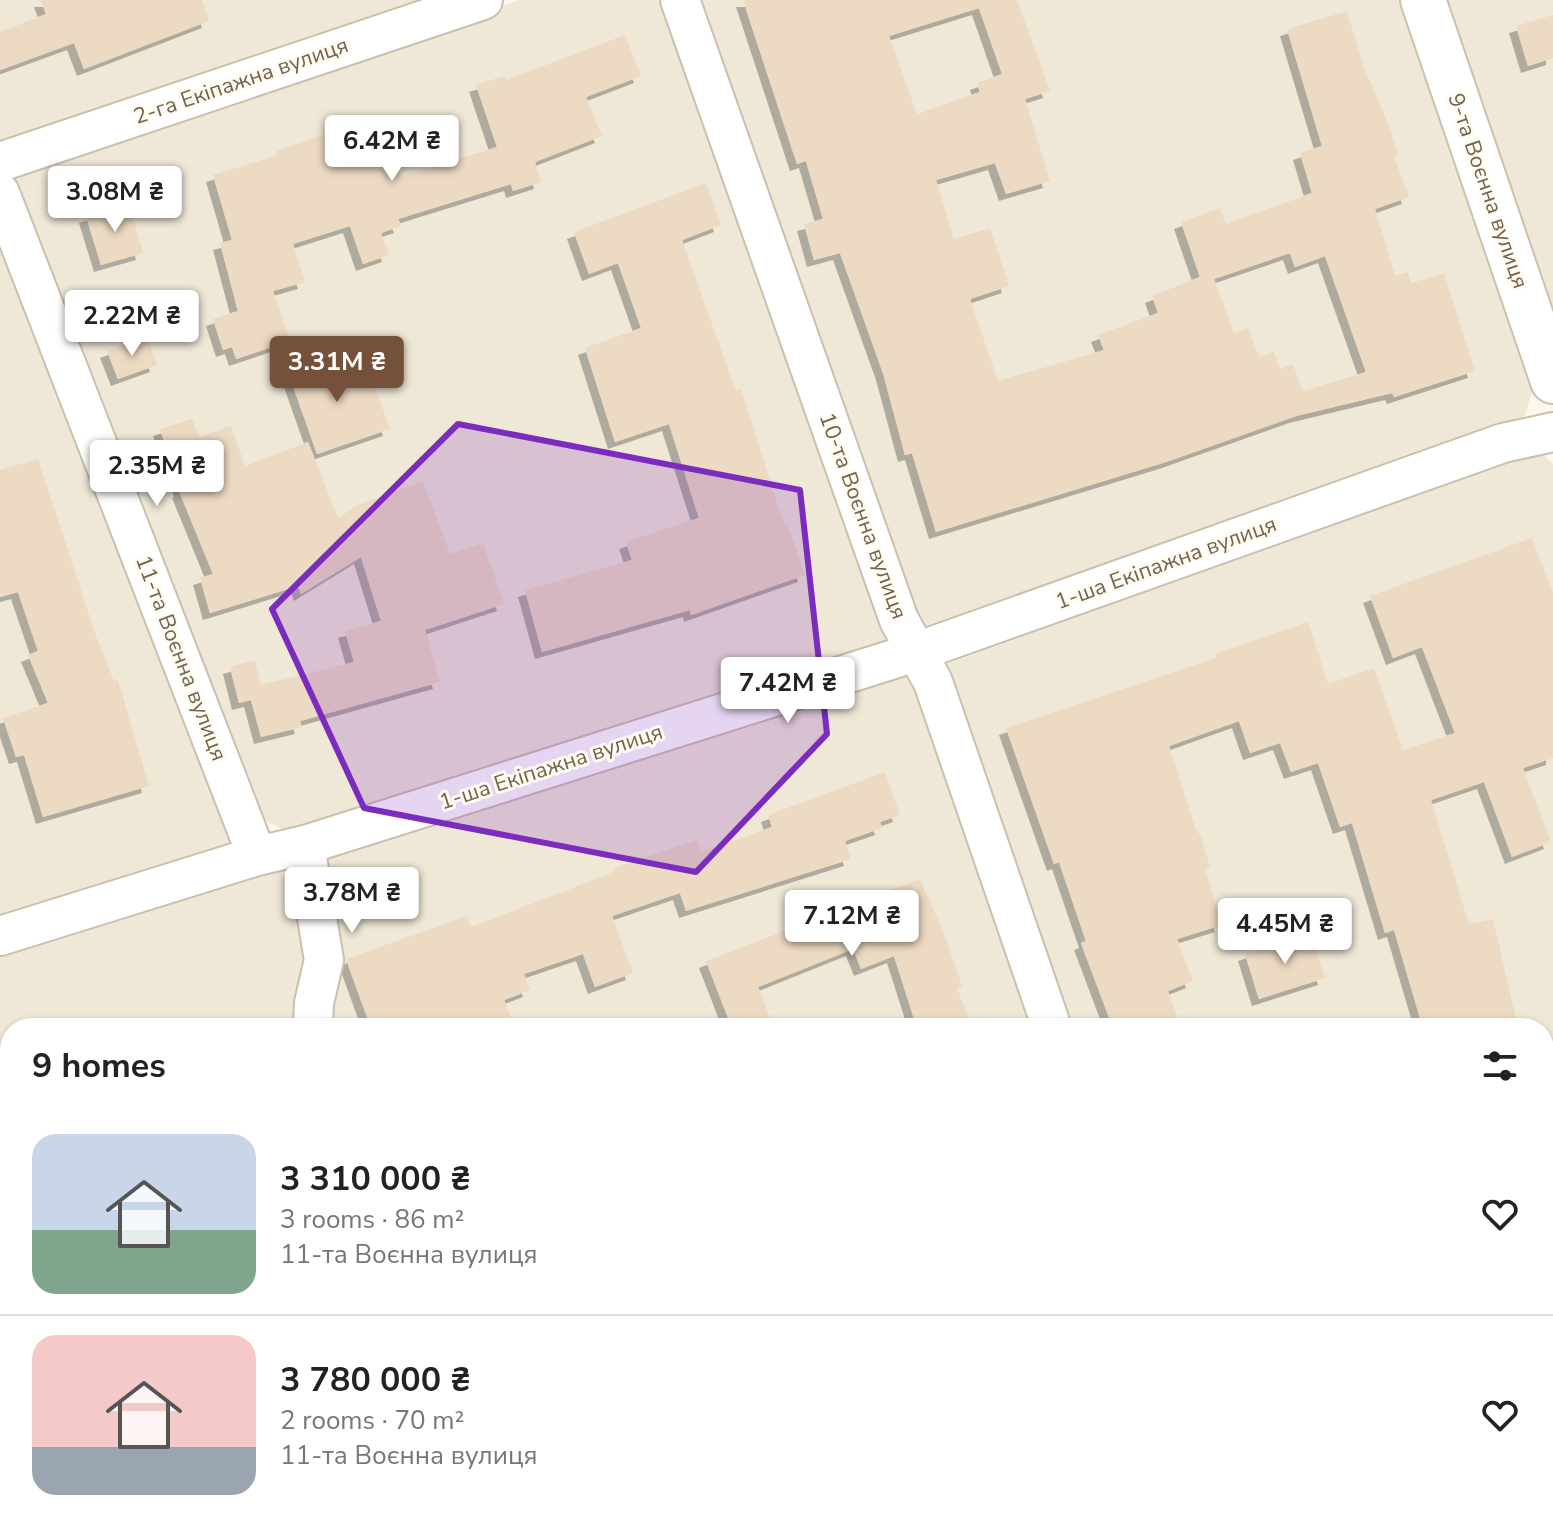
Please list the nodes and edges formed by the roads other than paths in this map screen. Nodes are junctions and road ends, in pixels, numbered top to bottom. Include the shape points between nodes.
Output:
1 (483, 0) edge
2 (680, 0) edge
3 (1423, 0) edge
4 (0, 162) edge
5 (0, 193) edge
6 (1553, 381) edge
7 (1553, 432) edge
8 (916, 652) junction
9 (305, 845) junction
10 (257, 856) junction
11 (0, 936) edge
12 (313, 1018) edge
13 (1049, 1018) edge

1 - 4 street, 2-га Екіпажна вулиця
2 - 8 street, 10-та Воєнна вулиця via 899,620
3 - 6 street, 9-та Воєнна вулиця
5 - 10 street, 11-та Воєнна вулиця
7 - 8 street, 1-ша Екіпажна вулиця via 1503,443
8 - 9 street, 1-ша Екіпажна вулиця
8 - 13 street, 10-та Воєнна вулиця via 933,682
9 - 10 street, 1-ша Екіпажна вулиця
9 - 12 street via 324,960
10 - 11 street, 1-ша Екіпажна вулиця

